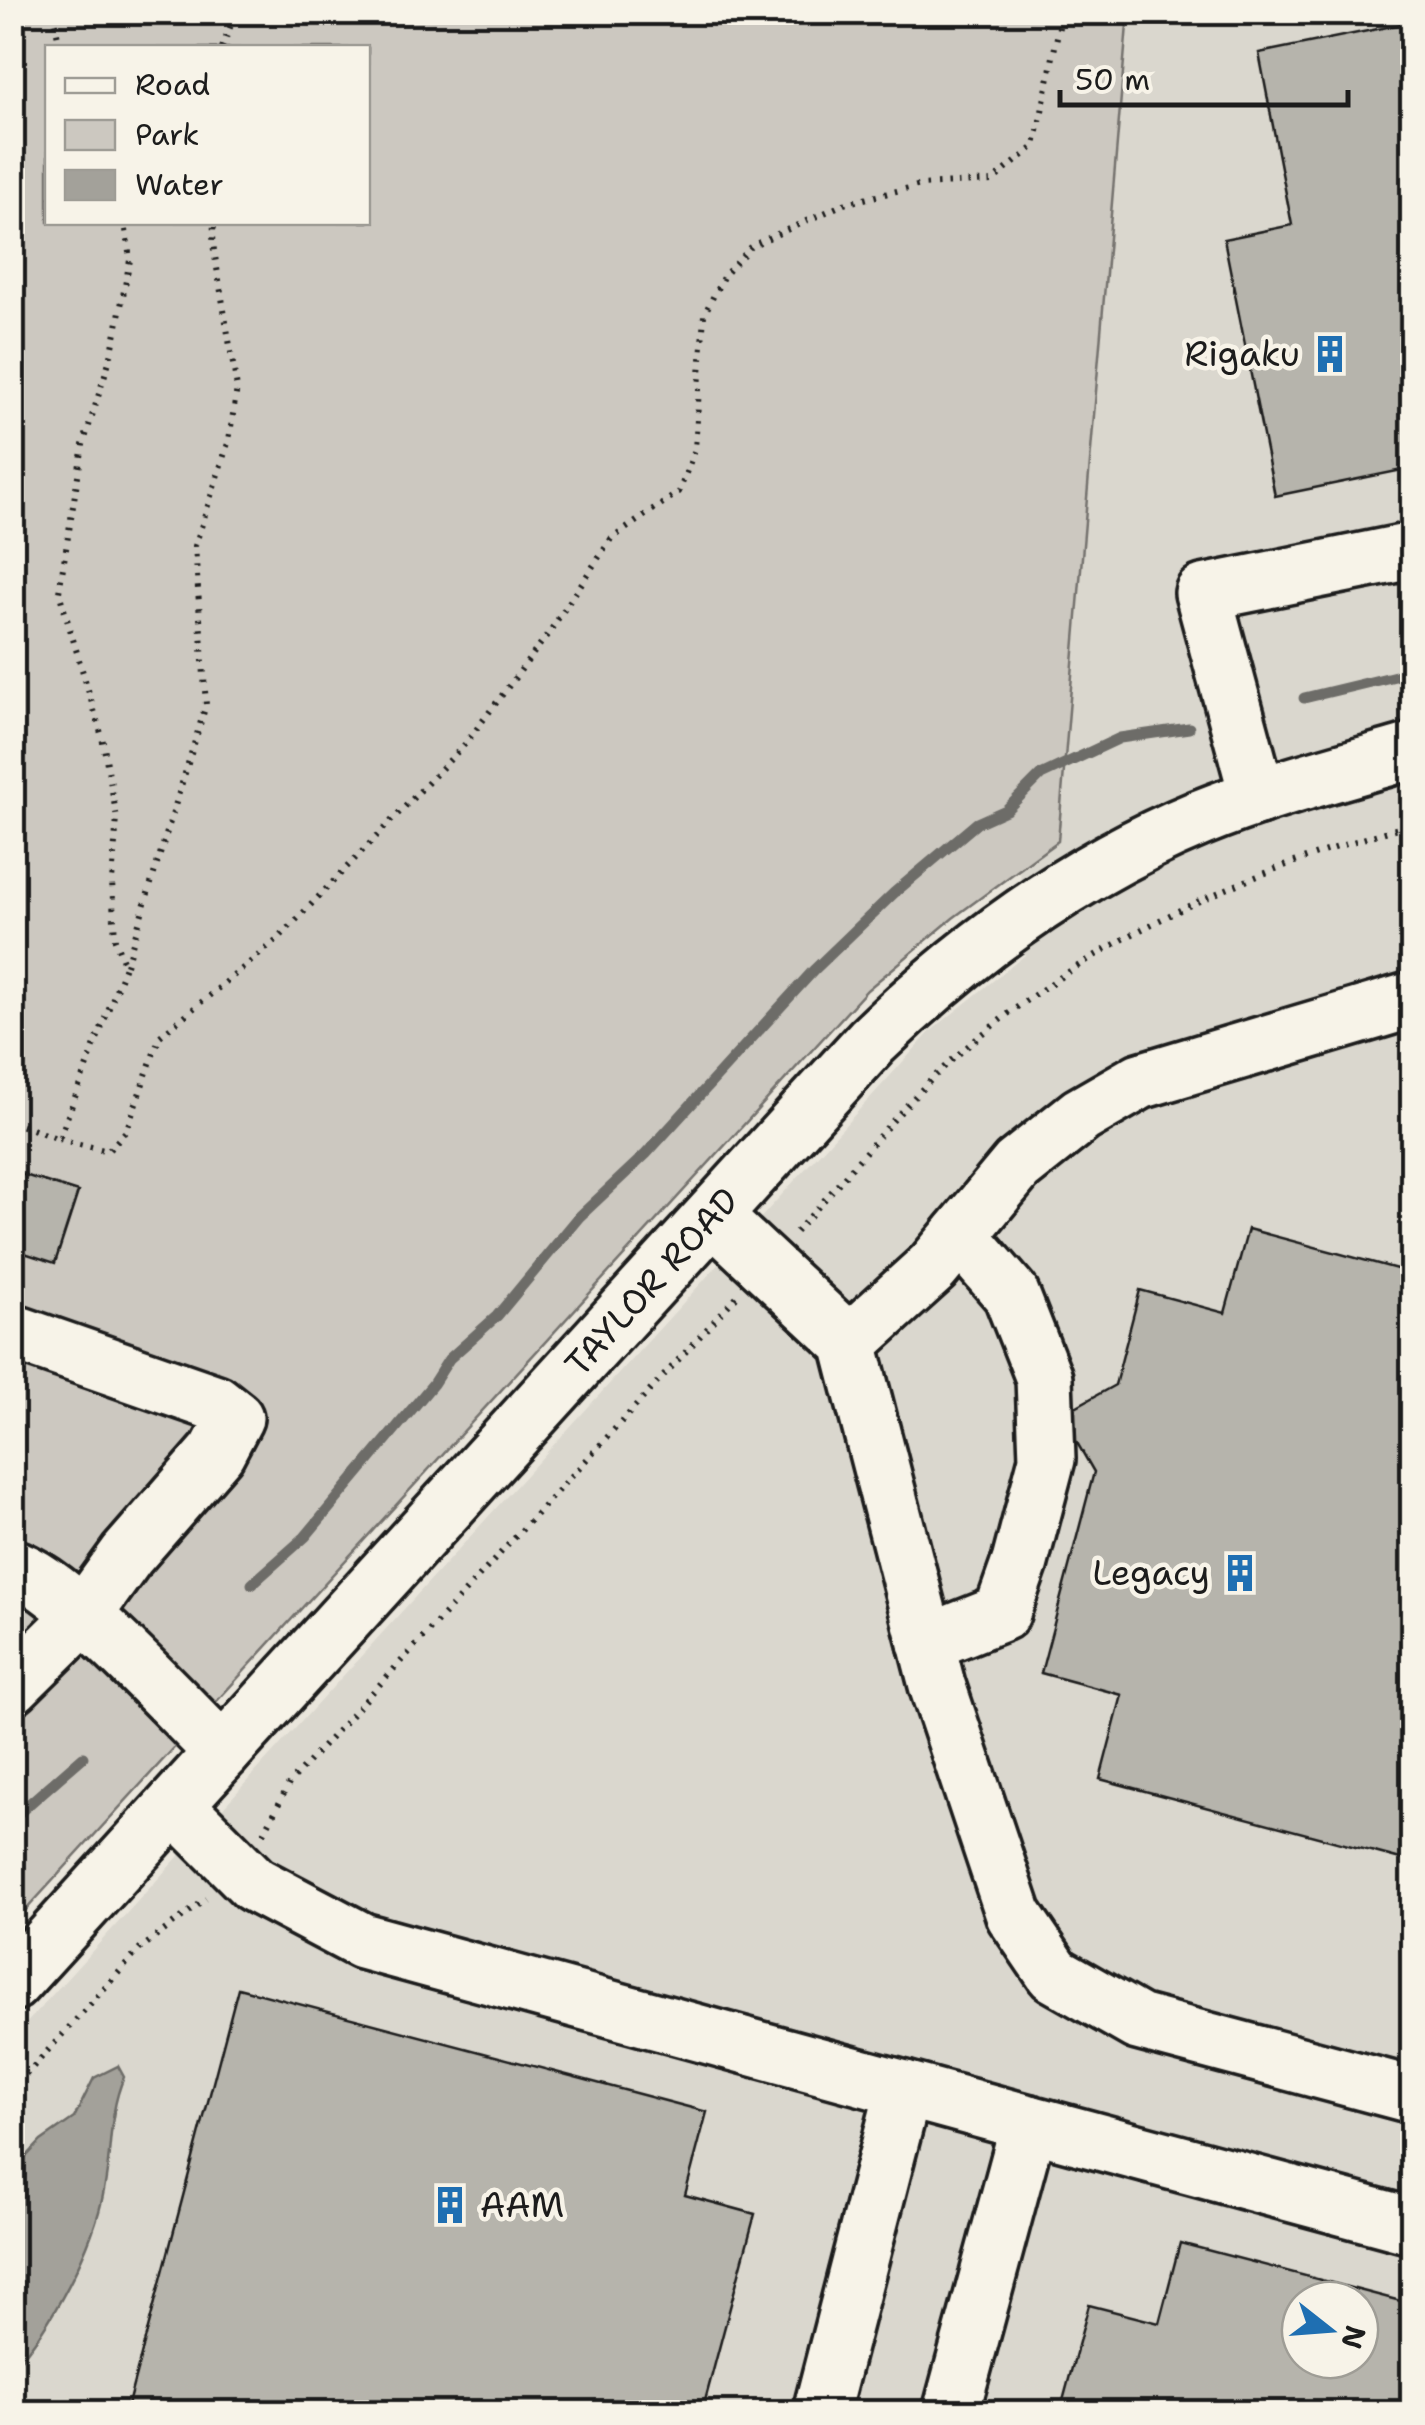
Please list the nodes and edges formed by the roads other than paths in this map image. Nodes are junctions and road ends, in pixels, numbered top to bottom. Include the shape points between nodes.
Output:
1 (1412, 552) edge
2 (1412, 750) edge
3 (1258, 797) junction
4 (1412, 1000) edge
5 (713, 1216) junction
6 (960, 1235) junction
7 (12, 1332) edge
8 (849, 1343) junction
9 (12, 1566) edge
10 (83, 1616) junction
11 (926, 1643) junction
12 (12, 1686) edge
13 (223, 1752) junction
14 (175, 1805) junction
15 (12, 1983) edge
16 (904, 2089) junction
17 (1412, 2095) edge
18 (1029, 2122) junction
19 (1412, 2226) edge
20 (821, 2412) edge
21 (951, 2412) edge

1 - 3 street via 1204,593
2 - 3 street, TAYLOR ROAD
3 - 5 street, TAYLOR ROAD via 1116,858 987,940 872,1041
4 - 6 street via 1140,1081 1081,1115 1017,1166
5 - 8 street
5 - 13 street, TAYLOR ROAD
6 - 8 street
6 - 11 street via 1011,1294 1044,1378 1047,1458 1002,1613
7 - 10 street via 216,1403 235,1418 217,1452 126,1555
8 - 11 street
9 - 10 street via 28,1571
10 - 12 street
10 - 13 street
11 - 17 street via 1014,1915 1054,1974 1138,2022
13 - 14 street, TAYLOR ROAD
14 - 15 street, TAYLOR ROAD
14 - 16 street via 254,1884 362,1941
16 - 18 street
16 - 20 street
18 - 19 street
18 - 21 street

